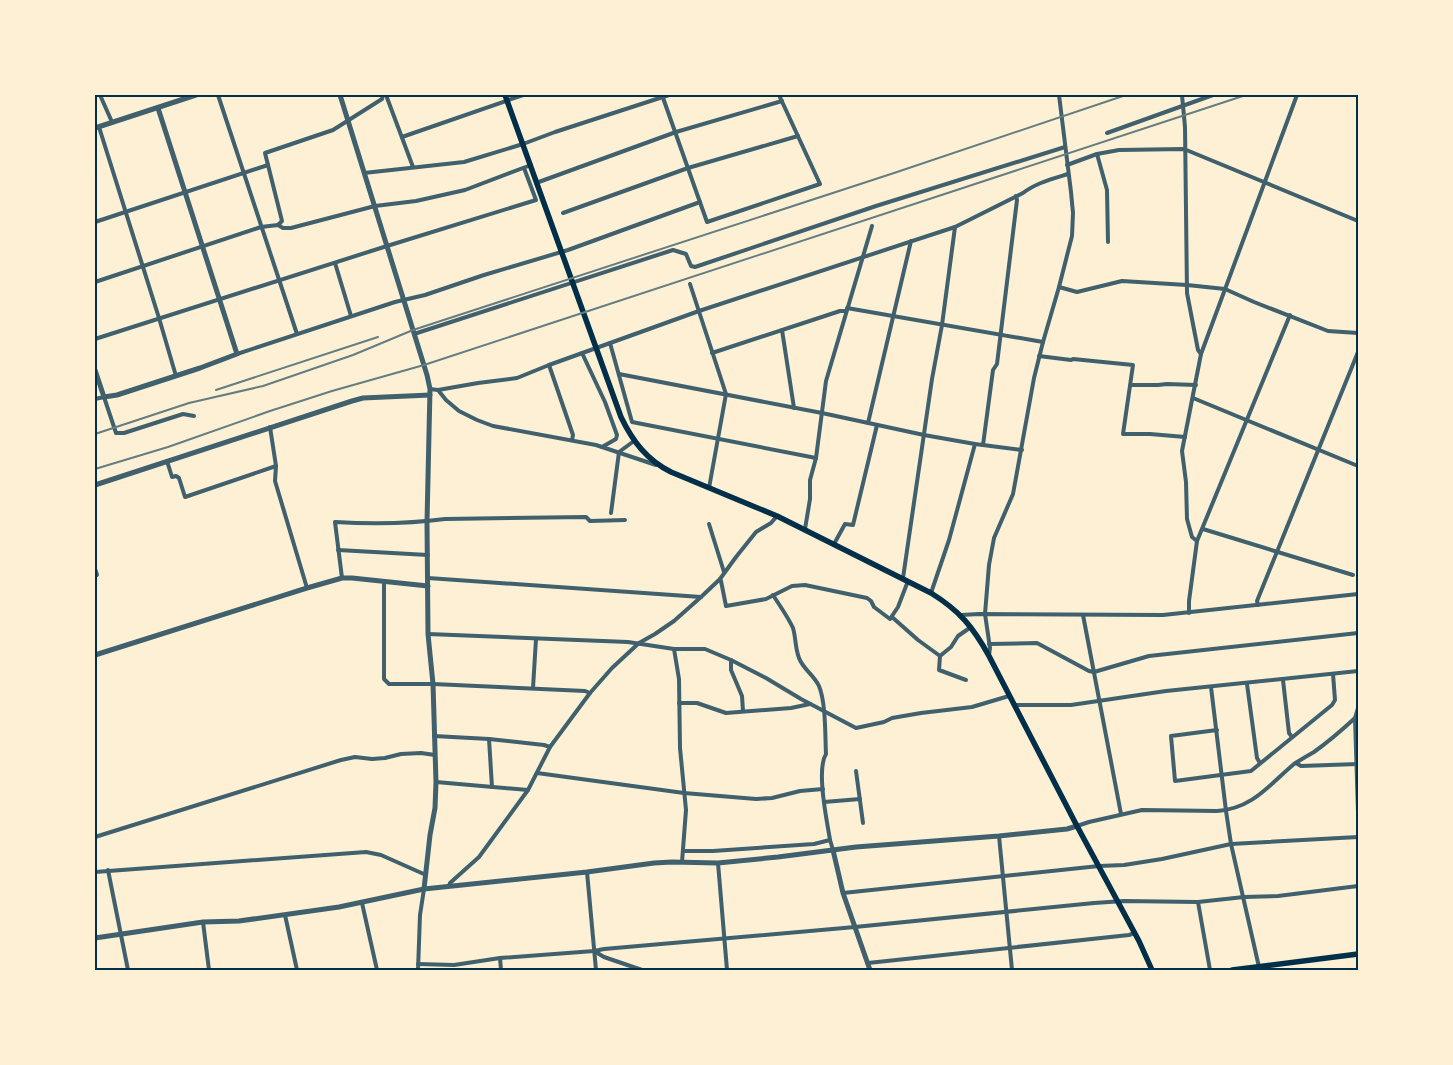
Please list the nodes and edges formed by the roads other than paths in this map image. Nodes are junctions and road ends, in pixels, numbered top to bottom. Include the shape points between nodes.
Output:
1 (100, 95) edge
2 (196, 95) edge
3 (218, 95) edge
4 (340, 95) edge
5 (385, 95) edge
6 (523, 95) edge
7 (669, 95) edge
8 (779, 95) edge
9 (1058, 95) edge
10 (1182, 95) edge
11 (1213, 95) edge
12 (1297, 95) edge
13 (663, 96) edge
14 (506, 98) edge
15 (782, 101) junction
16 (1182, 105) junction
17 (158, 108) junction
18 (347, 120) junction
19 (112, 122) junction
20 (97, 128) edge
21 (676, 132) junction
22 (1106, 133) dead end
23 (798, 136) junction
24 (402, 137) junction
25 (523, 144) junction
26 (1066, 147) junction
27 (1184, 149) junction
28 (1097, 154) junction
29 (268, 165) junction
30 (531, 165) junction
31 (1068, 165) junction
32 (413, 167) junction
33 (524, 168) junction
34 (688, 168) junction
35 (244, 173) junction
36 (364, 173) junction
37 (1068, 174) junction
38 (1265, 182) junction
39 (538, 186) junction
40 (185, 193) junction
41 (1016, 196) junction
42 (700, 202) junction
43 (374, 206) junction
44 (126, 211) junction
45 (562, 213) dead end
46 (95, 222) edge
47 (1358, 222) edge
48 (278, 225) junction
49 (872, 226) dead end
50 (261, 227) junction
51 (955, 228) junction
52 (911, 241) junction
53 (1108, 242) dead end
54 (202, 246) junction
55 (387, 246) junction
56 (864, 257) junction
57 (335, 263) junction
58 (142, 266) junction
59 (279, 281) junction
60 (95, 282) edge
61 (690, 284) dead end
62 (1187, 285) junction
63 (1059, 287) junction
64 (1225, 289) junction
65 (219, 300) junction
66 (404, 300) junction
67 (847, 309) junction
68 (699, 311) junction
69 (351, 316) junction
70 (1290, 316) junction
71 (893, 317) junction
72 (160, 318) junction
73 (942, 325) junction
74 (782, 330) junction
75 (1358, 332) edge
76 (297, 334) junction
77 (414, 334) junction
78 (1000, 334) junction
79 (95, 339) edge
80 (1043, 342) junction
81 (610, 343) junction
82 (1358, 352) edge
83 (582, 353) junction
84 (712, 353) junction
85 (236, 354) junction
86 (1201, 354) junction
87 (1039, 356) junction
88 (549, 365) junction
89 (95, 370) edge
90 (619, 374) junction
91 (176, 376) junction
92 (1131, 385) junction
93 (1196, 386) junction
94 (438, 390) junction
95 (430, 392) junction
96 (726, 394) junction
97 (104, 397) junction
98 (1193, 398) junction
99 (95, 399) edge
100 (794, 408) junction
101 (822, 413) junction
102 (194, 416) dead end
103 (1247, 420) junction
104 (868, 423) junction
105 (877, 425) junction
106 (270, 427) junction
107 (924, 435) junction
108 (1185, 437) junction
109 (719, 439) junction
110 (572, 440) junction
111 (634, 441) junction
112 (975, 444) junction
113 (983, 445) junction
114 (602, 447) junction
115 (1022, 450) junction
116 (1318, 450) junction
117 (619, 452) junction
118 (816, 458) junction
119 (167, 461) junction
120 (276, 466) junction
121 (658, 466) junction
122 (1358, 466) edge
123 (95, 485) edge
124 (709, 488) junction
125 (611, 513) dead end
126 (777, 516) junction
127 (625, 520) dead end
128 (427, 522) junction
129 (709, 524) dead end
130 (804, 529) junction
131 (1203, 529) junction
132 (1197, 541) junction
133 (834, 544) junction
134 (338, 550) junction
135 (1276, 552) junction
136 (428, 555) junction
137 (95, 568) edge
138 (724, 572) junction
139 (97, 575) dead end
140 (1353, 575) dead end
141 (342, 578) junction
142 (428, 578) junction
143 (720, 579) junction
144 (906, 580) junction
145 (384, 581) junction
146 (428, 586) junction
147 (307, 588) junction
148 (932, 593) junction
149 (1358, 594) edge
150 (773, 595) junction
151 (701, 597) junction
152 (1258, 605) junction
153 (1189, 613) junction
154 (985, 614) junction
155 (961, 615) junction
156 (1083, 615) junction
157 (892, 617) junction
158 (971, 627) junction
159 (1358, 633) edge
160 (428, 634) junction
161 (536, 639) junction
162 (639, 643) junction
163 (989, 644) junction
164 (674, 649) junction
165 (95, 655) edge
166 (940, 656) junction
167 (989, 656) junction
168 (731, 660) junction
169 (1358, 671) edge
170 (1094, 672) junction
171 (1333, 674) junction
172 (966, 680) dead end
173 (1283, 680) junction
174 (433, 684) junction
175 (1247, 684) junction
176 (1211, 687) junction
177 (533, 688) junction
178 (590, 693) junction
179 (1009, 696) junction
180 (1099, 702) junction
181 (679, 703) junction
182 (810, 704) junction
183 (1014, 705) junction
184 (1358, 708) edge
185 (743, 711) junction
186 (824, 711) junction
187 (1356, 718) edge
188 (1217, 730) junction
189 (434, 736) junction
190 (1292, 737) junction
191 (489, 739) junction
192 (550, 747) junction
193 (435, 754) junction
194 (1260, 763) junction
195 (1296, 763) junction
196 (1357, 764) edge
197 (856, 772) dead end
198 (536, 773) junction
199 (1222, 774) junction
200 (436, 782) junction
201 (492, 787) junction
202 (823, 789) junction
203 (528, 790) junction
204 (684, 793) junction
205 (860, 799) junction
206 (824, 802) junction
207 (1226, 811) junction
208 (1358, 812) edge
209 (1121, 814) junction
210 (863, 823) dead end
211 (1077, 826) junction
212 (999, 836) junction
213 (95, 837) edge
214 (1358, 837) edge
215 (830, 840) junction
216 (1231, 844) junction
217 (833, 850) junction
218 (683, 851) junction
219 (682, 862) junction
220 (718, 863) junction
221 (1100, 866) junction
222 (108, 870) junction
223 (95, 872) edge
224 (587, 872) junction
225 (426, 875) junction
226 (1002, 876) junction
227 (449, 886) junction
228 (1358, 886) edge
229 (424, 888) junction
230 (844, 892) junction
231 (1244, 897) junction
232 (1117, 901) junction
233 (1198, 902) junction
234 (362, 903) junction
235 (1005, 912) junction
236 (285, 915) junction
237 (203, 922) junction
238 (855, 927) junction
239 (1134, 933) junction
240 (121, 935) junction
241 (95, 938) edge
242 (724, 939) junction
243 (1009, 948) junction
244 (594, 951) junction
245 (1358, 954) edge
246 (500, 958) junction
247 (868, 963) junction
248 (418, 964) junction
249 (1261, 968) edge
250 (128, 970) edge
251 (209, 970) edge
252 (297, 970) edge
253 (377, 970) edge
254 (418, 970) edge
255 (500, 970) edge
256 (596, 970) edge
257 (642, 970) edge
258 (727, 970) edge
259 (870, 970) edge
260 (1012, 970) edge
261 (1152, 970) edge
262 (1210, 970) edge
263 (1232, 970) edge

1 - 19 street
2 - 17 street
3 - 35 street
4 - 18 street
5 - 18 street
5 - 24 street
6 - 14 street
7 - 13 street
8 - 15 street
9 - 26 street
10 - 16 street
11 - 16 street
12 - 38 street
13 - 21 street
13 - 25 street
14 - 24 street
14 - 25 main road
15 - 21 street
15 - 23 street
16 - 22 street
16 - 27 street
17 - 19 street
17 - 40 street
18 - 29 street via 334,130 265,153
18 - 36 street
19 - 20 street
20 - 44 street
21 - 34 street
21 - 39 street
23 - 34 street
23 - 42 street via 820,184 707,222
24 - 32 street
25 - 30 main road
25 - 32 street via 464,162
26 - 31 street
26 - 77 street via 695,267 691,266 686,254 673,250
27 - 28 street via 1120,150
27 - 38 street
27 - 62 street
28 - 31 street
28 - 53 street via 1107,190
29 - 35 street
29 - 48 street via 282,220
30 - 33 street
30 - 39 main road
31 - 37 street
32 - 36 street
33 - 43 street via 464,190
33 - 55 street via 536,200
34 - 42 street
34 - 45 street
35 - 40 street
35 - 50 street
36 - 43 street
37 - 41 street
37 - 63 street via 1072,236
38 - 47 street
38 - 64 street
39 - 111 main road via 621,418
40 - 44 street
40 - 54 street
41 - 51 street
41 - 78 street
42 - 66 street via 568,250
43 - 48 street via 291,228
43 - 55 street
44 - 46 street
44 - 58 street
48 - 50 street
49 - 56 street
50 - 54 street
50 - 59 street
51 - 52 street
51 - 73 street
52 - 56 street
52 - 71 street
54 - 58 street
54 - 65 street
55 - 57 street
55 - 66 street
56 - 67 street
56 - 68 street
57 - 59 street
57 - 69 street
58 - 60 street
58 - 72 street
59 - 65 street
59 - 76 street
61 - 68 street
62 - 63 street via 1122,281 1077,292
62 - 64 street
62 - 86 street
63 - 80 street
64 - 70 street
64 - 86 street
65 - 72 street
65 - 85 street
66 - 69 street
66 - 77 street
67 - 71 street
67 - 74 street
67 - 101 street via 826,381
68 - 81 street
68 - 84 street
69 - 76 street
70 - 75 street via 1328,331
70 - 103 street
71 - 73 street
71 - 104 street
72 - 79 street
72 - 91 street
73 - 78 street
73 - 107 street
74 - 84 street
74 - 100 street
76 - 85 street
77 - 95 street
78 - 80 street
78 - 113 street
80 - 87 street
81 - 83 street
81 - 90 street
82 - 116 street
83 - 88 street
83 - 114 street via 618,434 616,439
84 - 96 street
85 - 91 street
86 - 93 street
87 - 92 street via 1133,364
87 - 115 street
88 - 94 street via 517,378
88 - 110 street via 573,434
89 - 97 street
90 - 96 street
90 - 109 street via 632,422
91 - 97 street
92 - 93 street
92 - 108 street via 1123,434
93 - 98 street
94 - 95 street
94 - 110 street via 459,411 492,426
95 - 106 street via 363,398
95 - 128 street
96 - 100 street
96 - 109 street
97 - 99 street
97 - 102 street via 116,433 182,414
98 - 103 street
98 - 108 street
100 - 101 street
101 - 104 street
101 - 118 street
103 - 116 street
103 - 131 street
104 - 105 street
105 - 107 street
105 - 133 street via 852,525 845,524
106 - 119 street
106 - 120 street
107 - 112 street
107 - 144 street
108 - 132 street via 1182,451 1187,519 1192,537
109 - 118 street
109 - 124 street
110 - 114 street
111 - 117 street
111 - 121 main road
112 - 113 street
112 - 148 street via 950,540
113 - 115 street
114 - 117 street
115 - 154 street via 1013,494 994,538
116 - 122 street
116 - 135 street
117 - 121 street
117 - 125 street
118 - 130 street
119 - 120 street via 172,477 179,478 185,497
119 - 123 street
120 - 147 street via 275,481
121 - 124 main road
124 - 126 main road
126 - 130 main road
126 - 138 street via 756,532
127 - 128 street via 590,521 586,517
128 - 134 street via 335,522
128 - 136 street
129 - 138 street
130 - 133 main road
131 - 132 street
131 - 135 street
132 - 153 street
133 - 144 main road
134 - 136 street
134 - 141 street
135 - 140 street
135 - 152 street
136 - 142 street
137 - 139 street
138 - 143 street
141 - 145 street
141 - 147 street
142 - 146 street
142 - 151 street
143 - 150 street via 726,606
143 - 151 street
144 - 148 main road
144 - 157 street
145 - 146 street
145 - 174 street via 384,679 389,684
146 - 160 street
147 - 165 street
148 - 155 main road
149 - 152 street
150 - 157 street via 792,586 816,587 867,598 874,608 890,619
150 - 186 street via 792,627 801,663 818,685
151 - 162 street via 674,621
152 - 153 street
153 - 156 street
154 - 155 street
154 - 156 street
154 - 163 street
155 - 158 main road
156 - 170 street
157 - 166 street
158 - 166 street
158 - 167 main road
159 - 170 street via 1149,656
160 - 161 street
160 - 174 street
161 - 162 street
161 - 177 street
162 - 164 street
162 - 178 street
163 - 167 street
163 - 170 street via 1037,643
164 - 168 street via 711,651
164 - 181 street
166 - 172 street via 938,670
167 - 179 main road
168 - 182 street
168 - 185 street
169 - 171 street
170 - 180 street
171 - 173 street
171 - 190 street via 1335,700 1332,705
173 - 175 street
173 - 190 street
174 - 177 street
174 - 189 street
175 - 176 street
175 - 194 street
176 - 180 street
176 - 188 street
177 - 178 street
178 - 192 street
179 - 183 main road
179 - 186 street via 972,707 892,718 856,728
180 - 183 street
180 - 209 street
181 - 185 street via 697,703 726,713
181 - 204 street
182 - 185 street
182 - 186 street
183 - 211 main road
184 - 187 street
186 - 202 street via 826,754 822,767
187 - 195 street
187 - 196 street
188 - 199 street
188 - 199 street via 1171,736 1175,781
189 - 191 street
189 - 193 street
190 - 194 street
191 - 192 street
191 - 201 street
192 - 198 street
193 - 200 street
193 - 213 street via 341,760
194 - 199 street via 1251,771
195 - 196 street via 1301,766
195 - 207 street via 1242,806
196 - 208 street
197 - 205 street
198 - 203 street
198 - 204 street
199 - 207 street
200 - 201 street
200 - 225 street
201 - 203 street
202 - 204 street via 756,799
202 - 206 street
203 - 227 street via 479,856
204 - 218 street
205 - 206 street
205 - 210 street
206 - 215 street
207 - 209 street via 1142,810
207 - 216 street
209 - 211 street
211 - 212 street
211 - 221 main road
212 - 217 street
212 - 226 street
214 - 216 street
215 - 217 street
215 - 218 street via 814,844
216 - 221 street via 1162,859
216 - 231 street
217 - 220 street
217 - 230 street
218 - 219 street
219 - 220 street
219 - 224 street
220 - 242 street
221 - 226 street
221 - 232 main road
222 - 223 street
222 - 225 street via 366,852 381,855
222 - 240 street
224 - 227 street
224 - 244 street
225 - 229 street
226 - 230 street
226 - 235 street
227 - 229 street
228 - 231 street
229 - 234 street
229 - 248 street
230 - 238 street
231 - 233 street
231 - 249 street
232 - 233 street
232 - 235 street
232 - 239 main road
233 - 262 street
234 - 236 street
234 - 253 street
235 - 238 street
235 - 243 street
236 - 237 street
236 - 252 street
237 - 240 street
237 - 251 street
238 - 242 street
238 - 247 street
239 - 243 street
239 - 261 main road
240 - 241 street
240 - 250 street
242 - 244 street
242 - 258 street
243 - 247 street
243 - 260 street
244 - 246 street
244 - 256 street
244 - 257 street
245 - 249 main road
246 - 248 street via 454,965
246 - 255 street
247 - 259 street
248 - 254 street
249 - 263 main road

